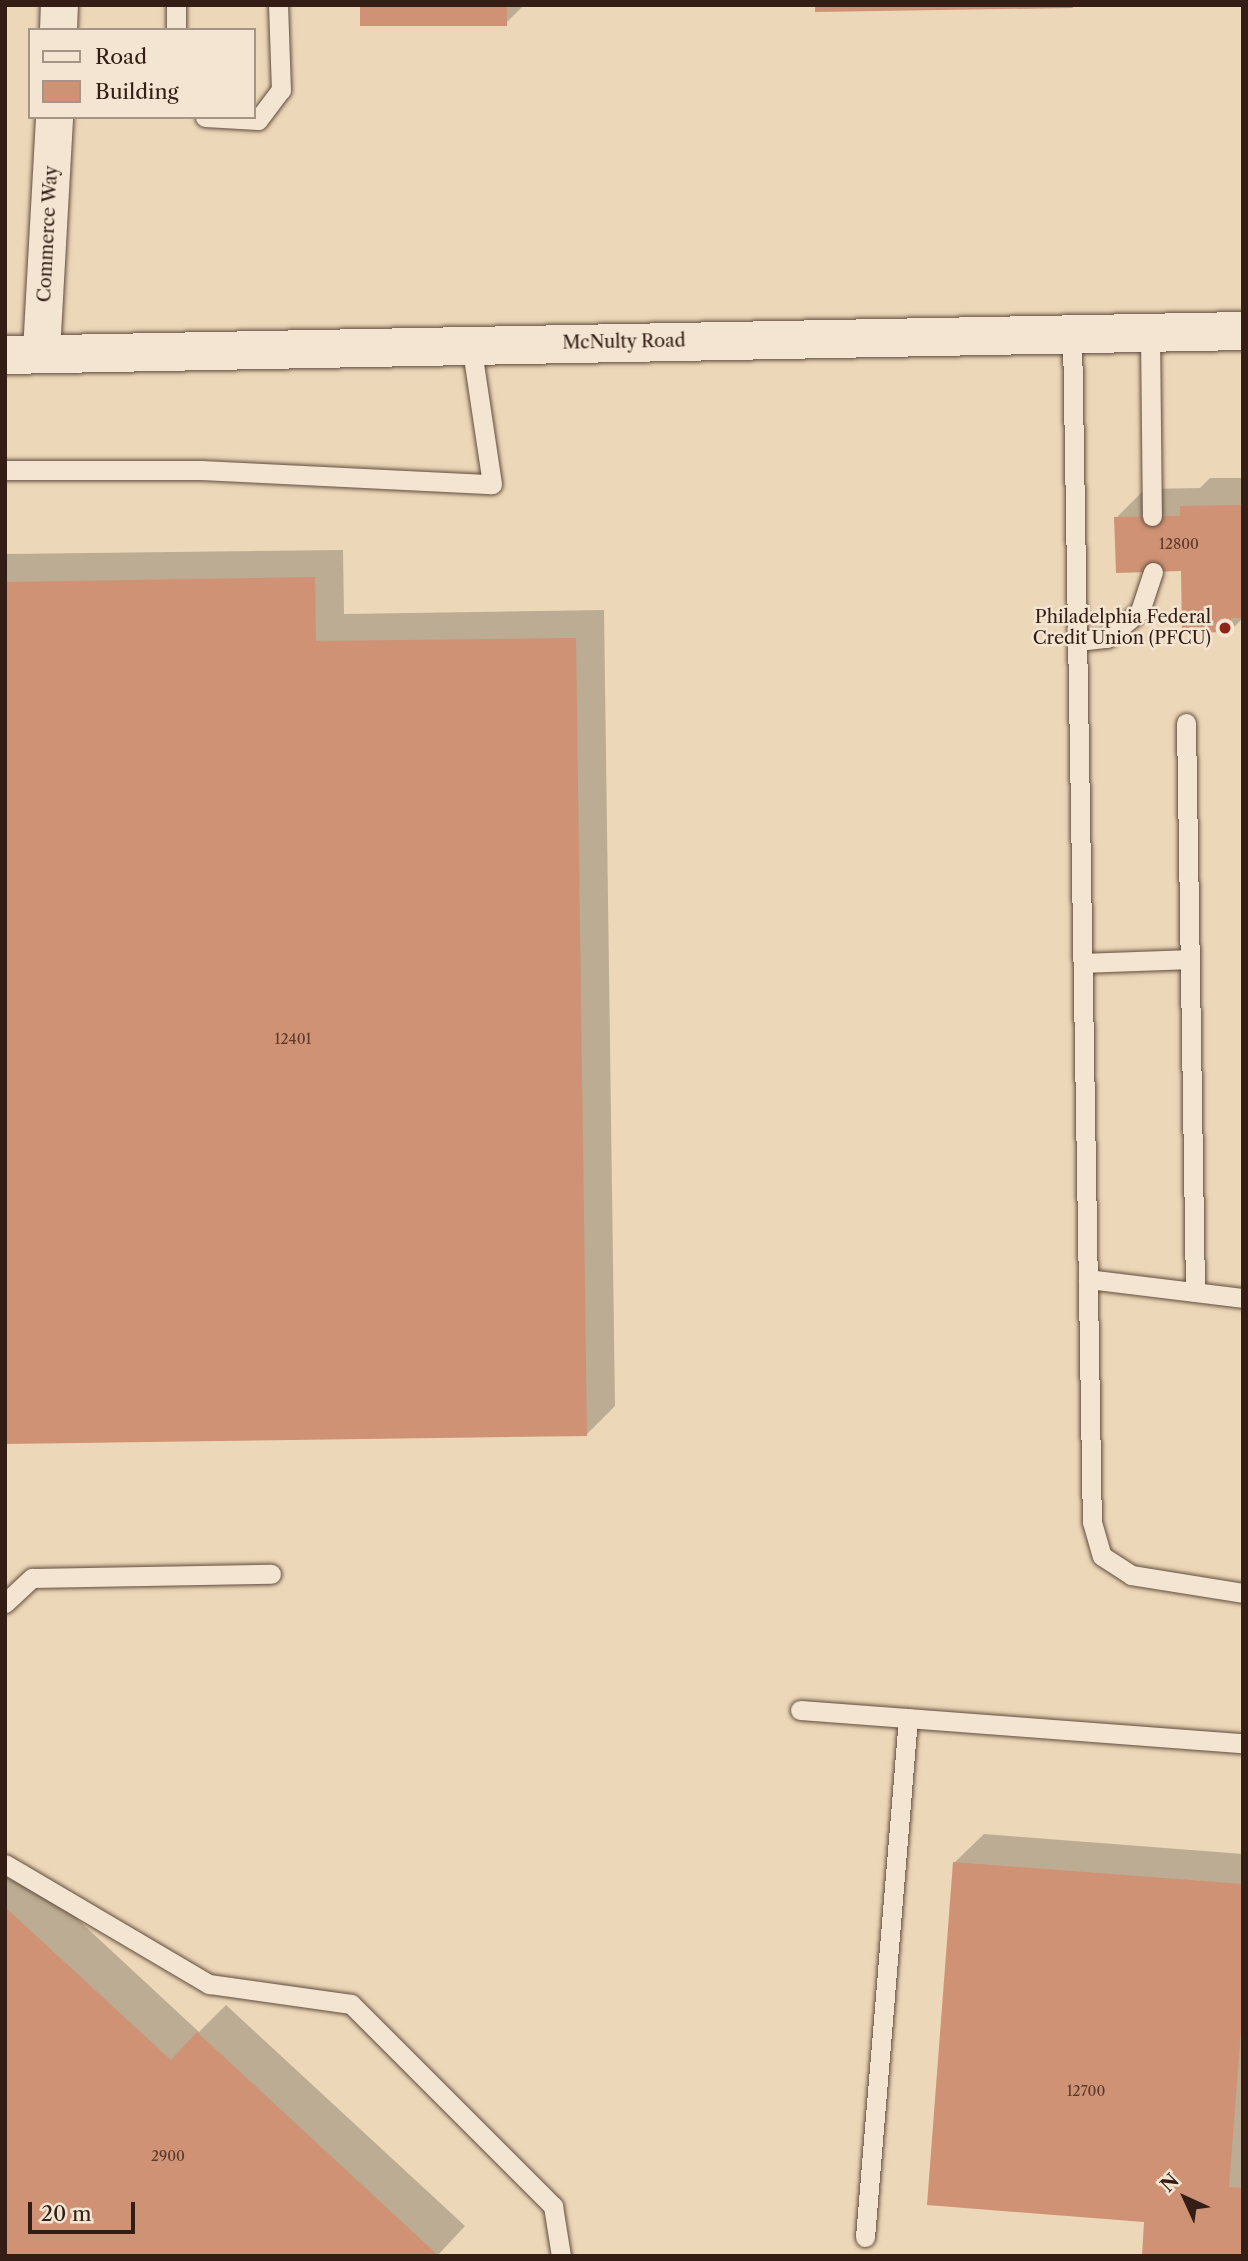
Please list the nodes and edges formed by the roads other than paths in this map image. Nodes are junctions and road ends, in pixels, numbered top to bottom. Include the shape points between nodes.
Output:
1 (49, 5) edge
2 (59, 5) edge
3 (176, 5) edge
4 (278, 5) edge
5 (58, 28) edge
6 (176, 28) edge
7 (54, 119) edge
8 (240, 119) edge
9 (1243, 331) edge
10 (1150, 333) junction
11 (1072, 334) junction
12 (471, 344) junction
13 (23, 353) edge
14 (5, 470) edge
15 (1152, 516) dead end
16 (1153, 572) dead end
17 (1077, 641) junction
18 (1186, 723) dead end
19 (1190, 959) junction
20 (1083, 962) junction
21 (1088, 1279) junction
22 (1195, 1292) junction
23 (1243, 1298) edge
24 (271, 1574) dead end
25 (1243, 1593) edge
26 (5, 1603) edge
27 (800, 1710) dead end
28 (908, 1718) junction
29 (1243, 1744) edge
30 (5, 1864) edge
31 (865, 2237) dead end
32 (561, 2256) edge

1 - 2 lane
2 - 5 street
3 - 6 lane
4 - 8 lane via 281,90 258,120
7 - 13 street, Commerce Way
9 - 10 street, McNulty Road
10 - 11 street, McNulty Road
10 - 15 lane
11 - 12 street, McNulty Road
11 - 17 lane
12 - 13 street, McNulty Road
12 - 14 lane via 492,484 201,470
16 - 17 lane via 1140,611 1107,638
17 - 20 lane
18 - 19 lane
19 - 20 lane
19 - 22 lane
20 - 21 lane
21 - 22 lane
21 - 25 lane via 1091,1522 1102,1556 1131,1575
22 - 23 lane
24 - 26 lane via 32,1578
27 - 28 lane
28 - 29 lane
28 - 31 lane
30 - 32 lane via 209,1984 351,2004 553,2206

